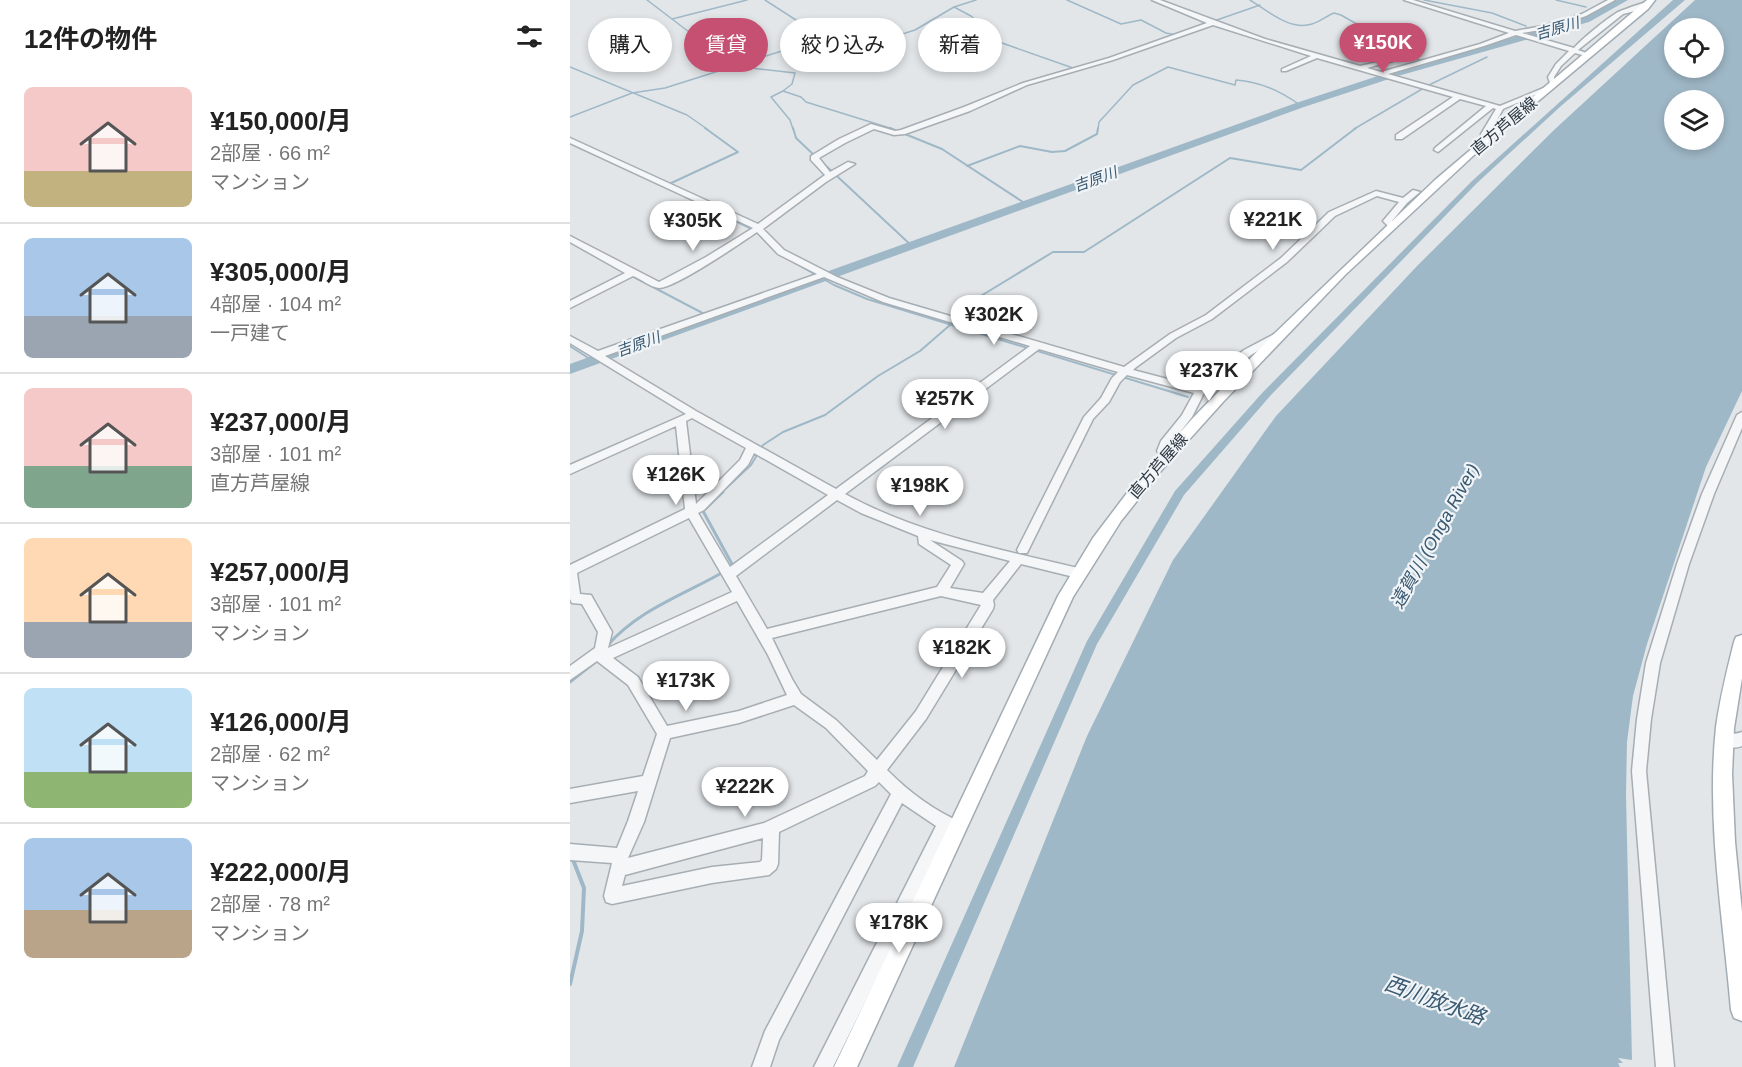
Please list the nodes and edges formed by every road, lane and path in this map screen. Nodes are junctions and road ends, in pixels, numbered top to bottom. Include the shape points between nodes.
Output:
1 (1155, 0) edge
2 (1407, 0) edge
3 (1612, 0) edge
4 (1650, 1) edge
5 (1213, 23) junction
6 (1518, 33) junction
7 (1579, 52) junction
8 (1318, 55) junction
9 (1412, 65) junction
10 (1361, 68) junction
11 (1284, 70) dead end
12 (1382, 74) junction
13 (1550, 87) junction
14 (1459, 96) junction
15 (1491, 106) junction
16 (1500, 108) junction
17 (1399, 137) dead end
18 (570, 140) edge
19 (1485, 141) junction
20 (1438, 150) dead end
21 (851, 164) dead end
22 (828, 174) junction
23 (1416, 192) dead end
24 (1404, 201) junction
25 (1392, 225) junction
26 (758, 227) junction
27 (570, 239) edge
28 (632, 273) junction
29 (824, 274) junction
30 (570, 305) edge
31 (1279, 335) junction
32 (570, 339) edge
33 (1039, 344) junction
34 (597, 355) junction
35 (1124, 371) junction
36 (1200, 391) junction
37 (692, 413) junction
38 (1742, 415) edge
39 (681, 421) junction
40 (752, 446) junction
41 (1166, 456) junction
42 (570, 470) edge
43 (836, 494) junction
44 (692, 511) junction
45 (924, 534) junction
46 (1023, 550) dead end
47 (1015, 564) dead end
48 (570, 571) edge
49 (1078, 573) junction
50 (728, 575) junction
51 (941, 591) junction
52 (739, 594) junction
53 (986, 599) junction
54 (764, 635) junction
55 (1742, 642) edge
56 (601, 654) junction
57 (570, 674) edge
58 (796, 698) junction
59 (664, 733) junction
60 (1733, 739) edge
61 (879, 771) junction
62 (648, 782) junction
63 (900, 793) junction
64 (570, 796) edge
65 (952, 826) junction
66 (771, 828) junction
67 (570, 852) edge
68 (620, 862) junction
69 (1738, 913) edge
70 (1742, 1010) edge
71 (761, 1067) edge
72 (823, 1067) edge
73 (845, 1067) edge
74 (1665, 1067) edge

1 - 5 street
2 - 6 street
3 - 6 street via 1584,15
4 - 7 main road, 直方芦屋線
5 - 8 street
5 - 22 street via 1025,84 902,132 874,126 814,158
6 - 7 street
6 - 9 street
7 - 13 main road, 直方芦屋線
8 - 10 street
8 - 11 street
9 - 10 street via 1397,57
9 - 12 street
10 - 12 street
12 - 14 street
13 - 16 street
13 - 19 main road, 直方芦屋線
14 - 15 street
14 - 17 street
15 - 16 street
15 - 20 street
16 - 19 street
18 - 26 street
19 - 25 main road, 直方芦屋線
21 - 22 street
22 - 26 street
23 - 24 street
24 - 25 street via 1387,221
24 - 35 street via 1376,193 1332,214 1284,260
25 - 31 main road, 直方芦屋線
26 - 28 street via 664,284
26 - 29 street via 781,252
27 - 28 street
28 - 30 street
29 - 33 street via 886,300
29 - 34 street
31 - 36 street via 1244,356
31 - 41 main road, 直方芦屋線
32 - 34 street
33 - 35 street
33 - 43 street
34 - 37 street
35 - 36 street
35 - 46 street via 1089,417
36 - 41 street via 1187,417 1164,444
37 - 39 street
37 - 40 street
38 - 74 street via 1707,494 1683,564 1653,663 1644,719 1639,771
39 - 42 street
39 - 44 street
40 - 43 street
40 - 44 street via 744,462
41 - 49 main road, 直方芦屋線 via 1116,515
43 - 45 street
43 - 50 street
44 - 48 street
44 - 50 street
45 - 49 street
45 - 51 street via 923,541 958,564
47 - 53 street
48 - 56 street via 574,595 586,600 605,632
49 - 65 main road, 直方芦屋線
50 - 52 street
51 - 53 street
51 - 54 street
52 - 54 street
52 - 56 street via 657,633
53 - 61 street via 988,605 921,715
54 - 58 street
55 - 60 main road via 1730,695
56 - 57 street
56 - 59 street via 633,681
58 - 59 street via 739,717
58 - 61 street via 831,724
59 - 62 street
60 - 69 main road via 1723,800
61 - 63 street
61 - 66 street via 870,781
62 - 64 street
62 - 68 street
63 - 65 street
63 - 71 street via 771,1036
65 - 72 street
65 - 73 main road, 直方芦屋線
66 - 68 street
66 - 68 street via 770,864 763,869 712,875 612,896
67 - 68 street
69 - 70 main road

